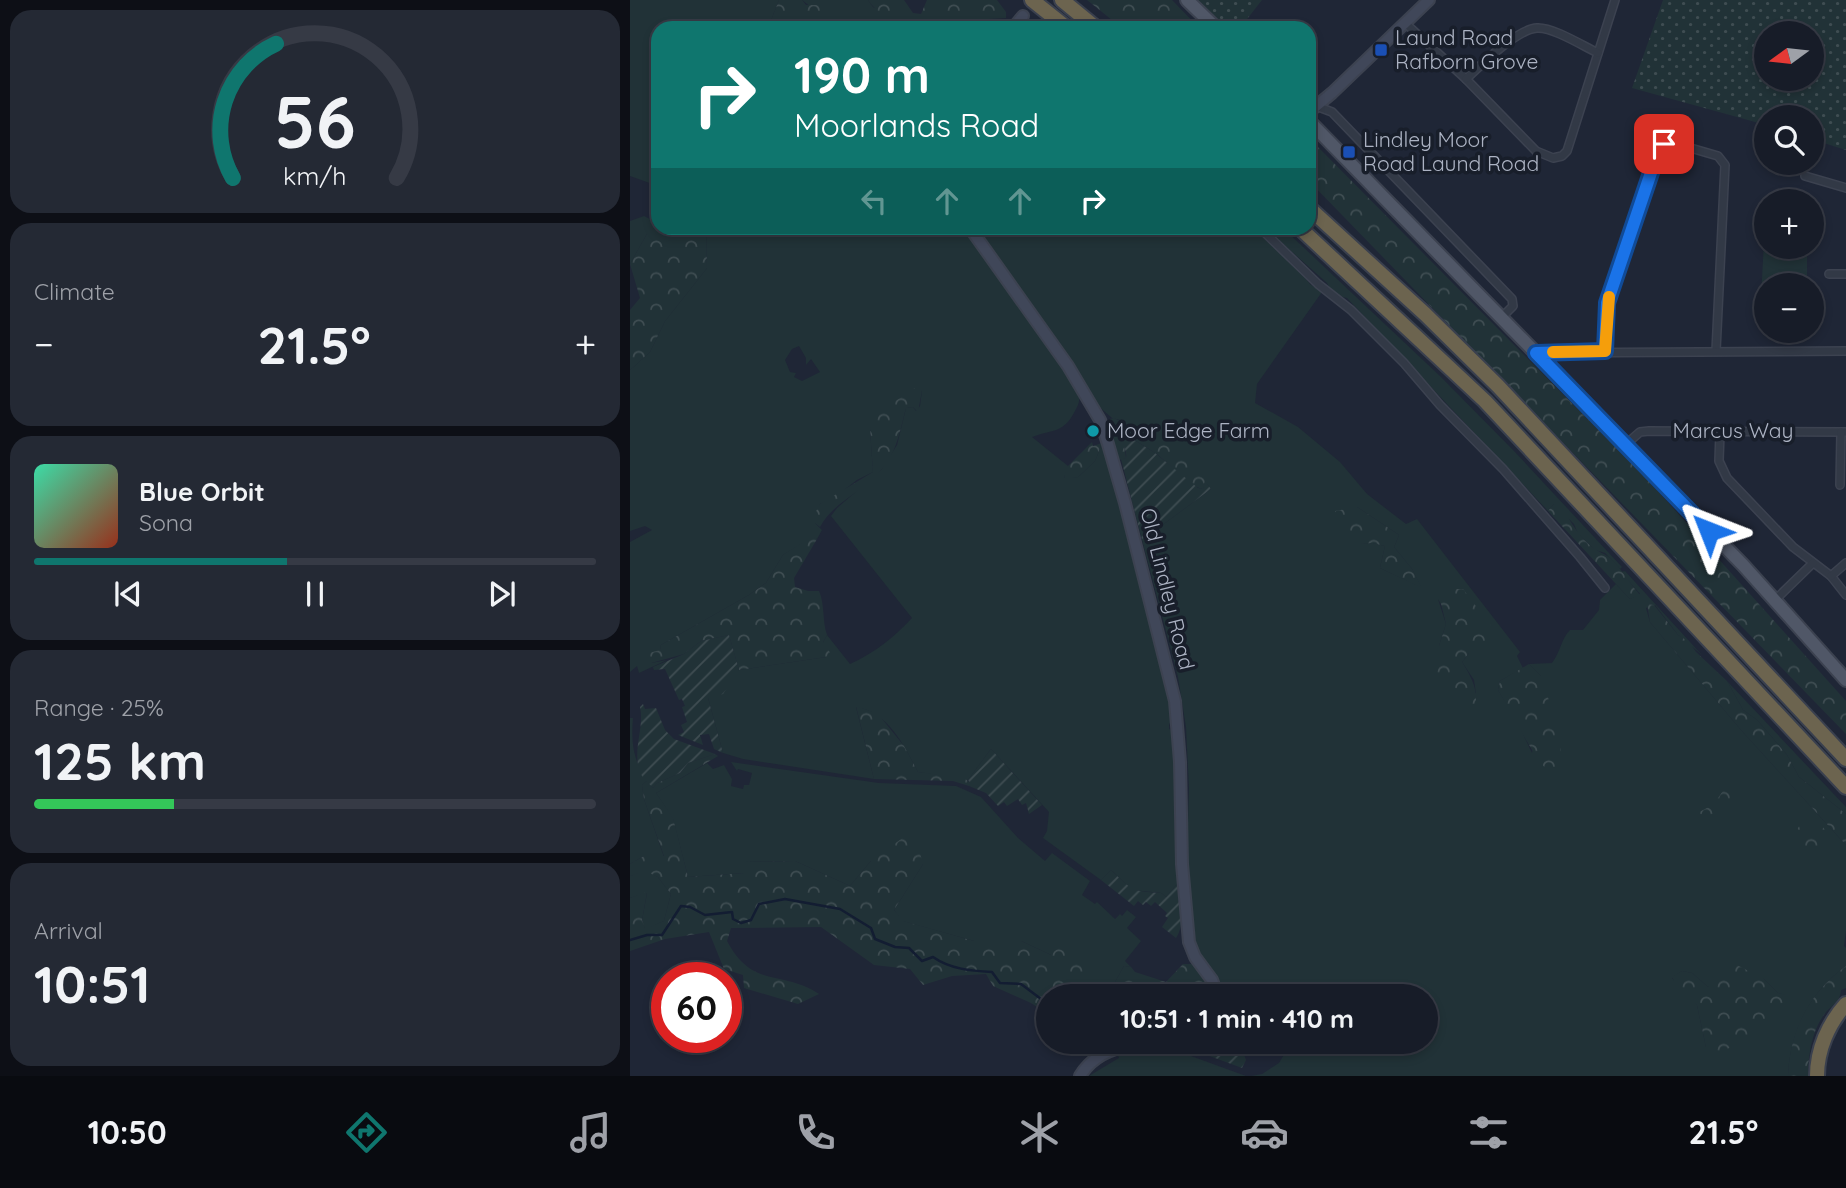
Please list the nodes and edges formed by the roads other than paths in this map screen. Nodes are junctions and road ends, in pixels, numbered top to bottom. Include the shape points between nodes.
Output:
1 (1032, 0) edge
2 (1062, 0) edge
3 (1187, 0) edge
4 (1428, 0) edge
5 (1615, 0) edge
6 (1023, 16) dead end
7 (1019, 21) edge
8 (1058, 21) edge
9 (1088, 21) edge
10 (1209, 21) edge
11 (1405, 23) junction
12 (1598, 53) junction
13 (1466, 79) junction
14 (1316, 106) edge
15 (1316, 109) edge
16 (1316, 128) edge
17 (1805, 176) dead end
18 (1846, 188) edge
19 (1316, 214) edge
20 (975, 235) edge
21 (1267, 235) edge
22 (1307, 235) edge
23 (1829, 274) dead end
24 (1846, 274) edge
25 (1502, 317) junction
26 (1605, 351) junction
27 (1716, 351) junction
28 (1846, 351) edge
29 (1536, 353) junction
30 (1720, 432) junction
31 (1843, 432) edge
32 (1625, 445) junction
33 (1840, 485) dead end
34 (1813, 563) junction
35 (1846, 563) edge
36 (1831, 576) junction
37 (1605, 588) dead end
38 (1846, 595) edge
39 (1774, 601) junction
40 (1846, 680) edge
41 (1846, 759) edge
42 (1846, 787) edge
43 (1214, 984) edge
44 (1846, 1004) edge
45 (1104, 1054) edge
46 (1080, 1076) edge
47 (1817, 1076) edge

1 - 8 highway
2 - 9 highway
3 - 10 main road
4 - 11 street
5 - 12 street
6 - 7 street
11 - 13 street
11 - 14 street
12 - 13 street via 1536,28 1496,50
12 - 13 street via 1567,150 1553,158 1536,151
15 - 25 street via 1332,112 1512,299 1513,306
16 - 25 main road
17 - 18 street
19 - 41 highway via 1498,386
20 - 43 street, Old Lindley Road via 1068,366 1100,420 1108,444 1175,701 1189,942
21 - 37 street via 1404,363
22 - 42 highway via 1485,401
23 - 24 street
25 - 29 main road
26 - 27 street
26 - 27 street via 1607,303 1659,149 1670,142 1718,156 1725,164
26 - 29 street
27 - 28 street
29 - 32 main road
30 - 31 street, Marcus Way
30 - 32 street, Marcus Way via 1640,432
30 - 34 street via 1721,470
31 - 33 street
32 - 39 main road
34 - 36 street
34 - 39 street
35 - 36 street
36 - 38 street
39 - 40 main road
44 - 47 highway via 1826,1035
45 - 46 street

